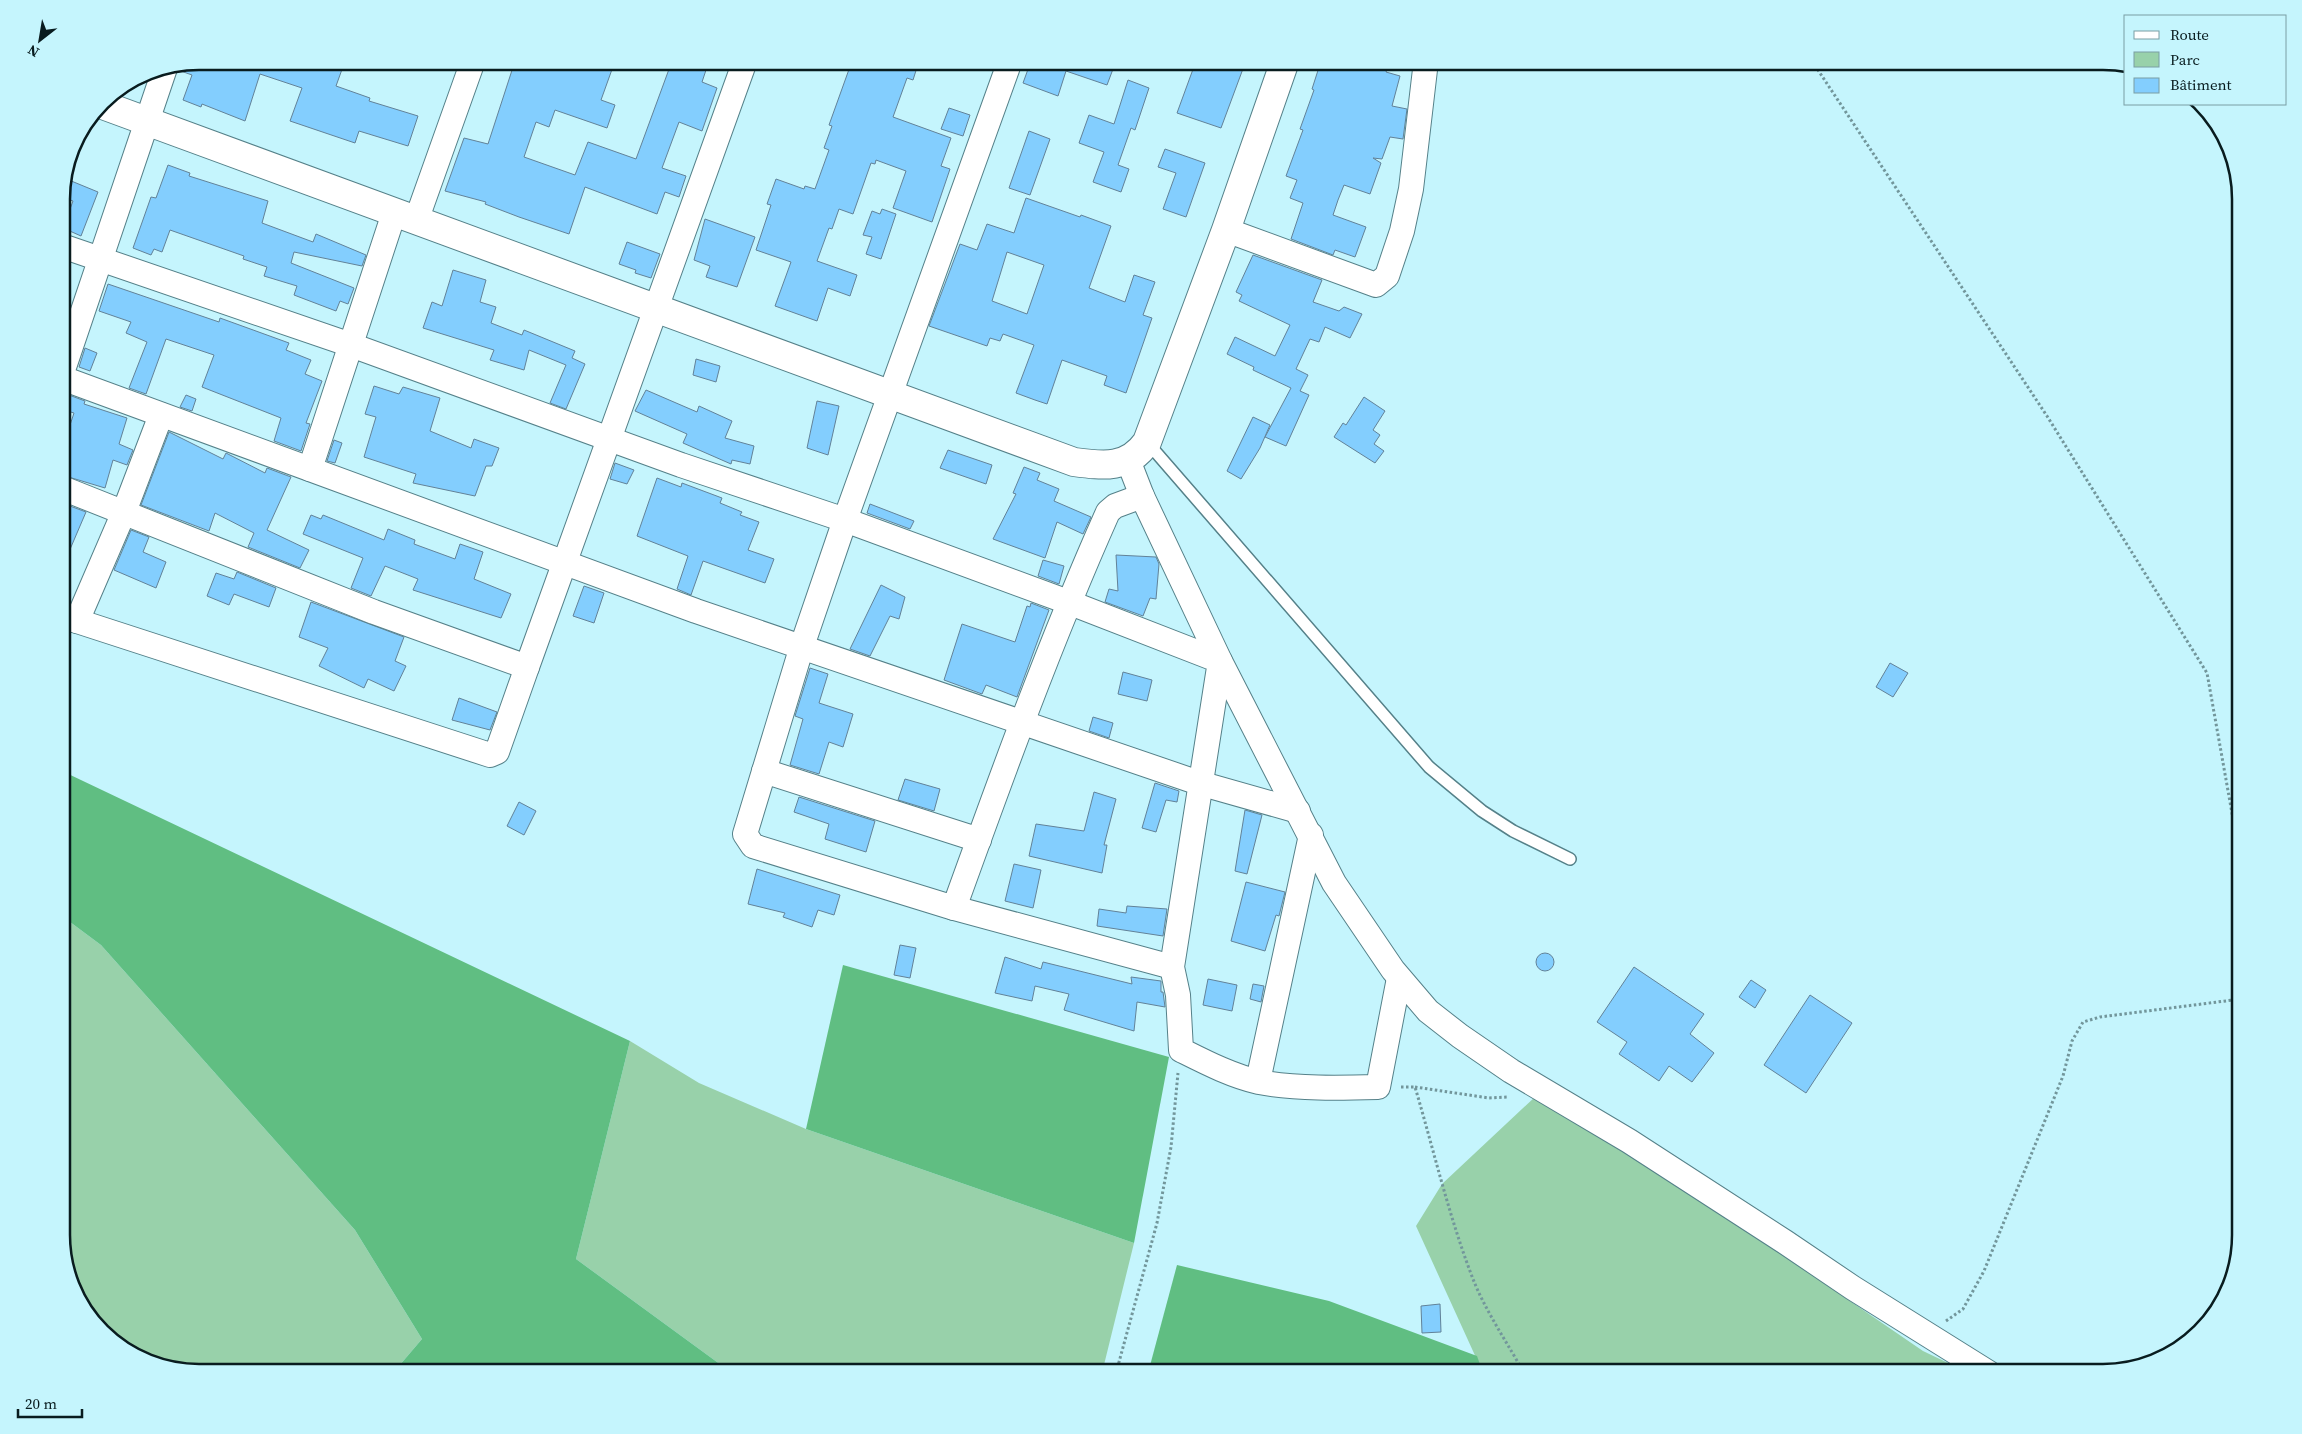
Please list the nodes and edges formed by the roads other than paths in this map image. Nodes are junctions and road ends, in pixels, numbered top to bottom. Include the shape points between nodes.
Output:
1 (469, 70) edge
2 (742, 70) edge
3 (1007, 70) edge
4 (1282, 70) edge
5 (1425, 70) edge
6 (162, 75) edge
7 (109, 107) edge
8 (146, 121) junction
9 (405, 217) junction
10 (1226, 230) junction
11 (70, 248) edge
12 (101, 258) junction
13 (656, 308) junction
14 (351, 345) junction
15 (70, 349) edge
16 (70, 381) edge
17 (891, 394) junction
18 (161, 415) junction
19 (609, 439) junction
20 (1138, 451) junction
21 (310, 469) junction
22 (70, 491) edge
23 (1142, 496) junction
24 (124, 512) junction
25 (845, 520) junction
26 (564, 562) junction
27 (1068, 602) junction
28 (70, 617) edge
29 (70, 619) edge
30 (802, 646) junction
31 (1220, 661) junction
32 (527, 667) junction
33 (1021, 723) junction
34 (764, 770) junction
35 (1199, 783) junction
36 (1298, 811) junction
37 (1311, 835) junction
38 (979, 840) junction
39 (1570, 859) dead end
40 (954, 908) junction
41 (1172, 967) junction
42 (1399, 978) junction
43 (1258, 1081) junction
44 (1974, 1364) edge

1 - 9 street
2 - 13 street
3 - 17 street
4 - 10 street
5 - 10 street via 1411,189 1402,231 1383,281 1376,285
6 - 8 street
7 - 8 street
8 - 9 street
8 - 12 street
9 - 13 street
9 - 14 street
10 - 20 street
11 - 12 street
12 - 14 street
12 - 15 street
13 - 17 street
13 - 19 street
14 - 19 street
14 - 21 street
16 - 18 street
17 - 20 street via 1074,462 1103,466
17 - 25 street
18 - 21 street
18 - 24 street
19 - 25 street
19 - 26 street
20 - 23 street
20 - 39 lane via 1429,767 1482,811 1513,831
21 - 26 street
22 - 24 street
23 - 27 street via 1111,508
23 - 31 street
24 - 28 street
24 - 32 street via 233,558
25 - 27 street
25 - 30 street
26 - 30 street
26 - 32 street
27 - 31 street
27 - 33 street
29 - 32 street via 490,755 497,752
30 - 33 street
30 - 34 street
31 - 35 street
31 - 36 street
33 - 35 street
33 - 38 street
34 - 38 street
34 - 40 street via 745,834 753,846
35 - 36 street
35 - 41 street
36 - 37 street
37 - 42 street via 1346,902
37 - 43 street
38 - 40 street
40 - 41 street
41 - 43 street via 1178,995 1181,1050 1221,1069
42 - 43 street via 1378,1087 1294,1086
42 - 44 street via 1428,1010 1460,1036

